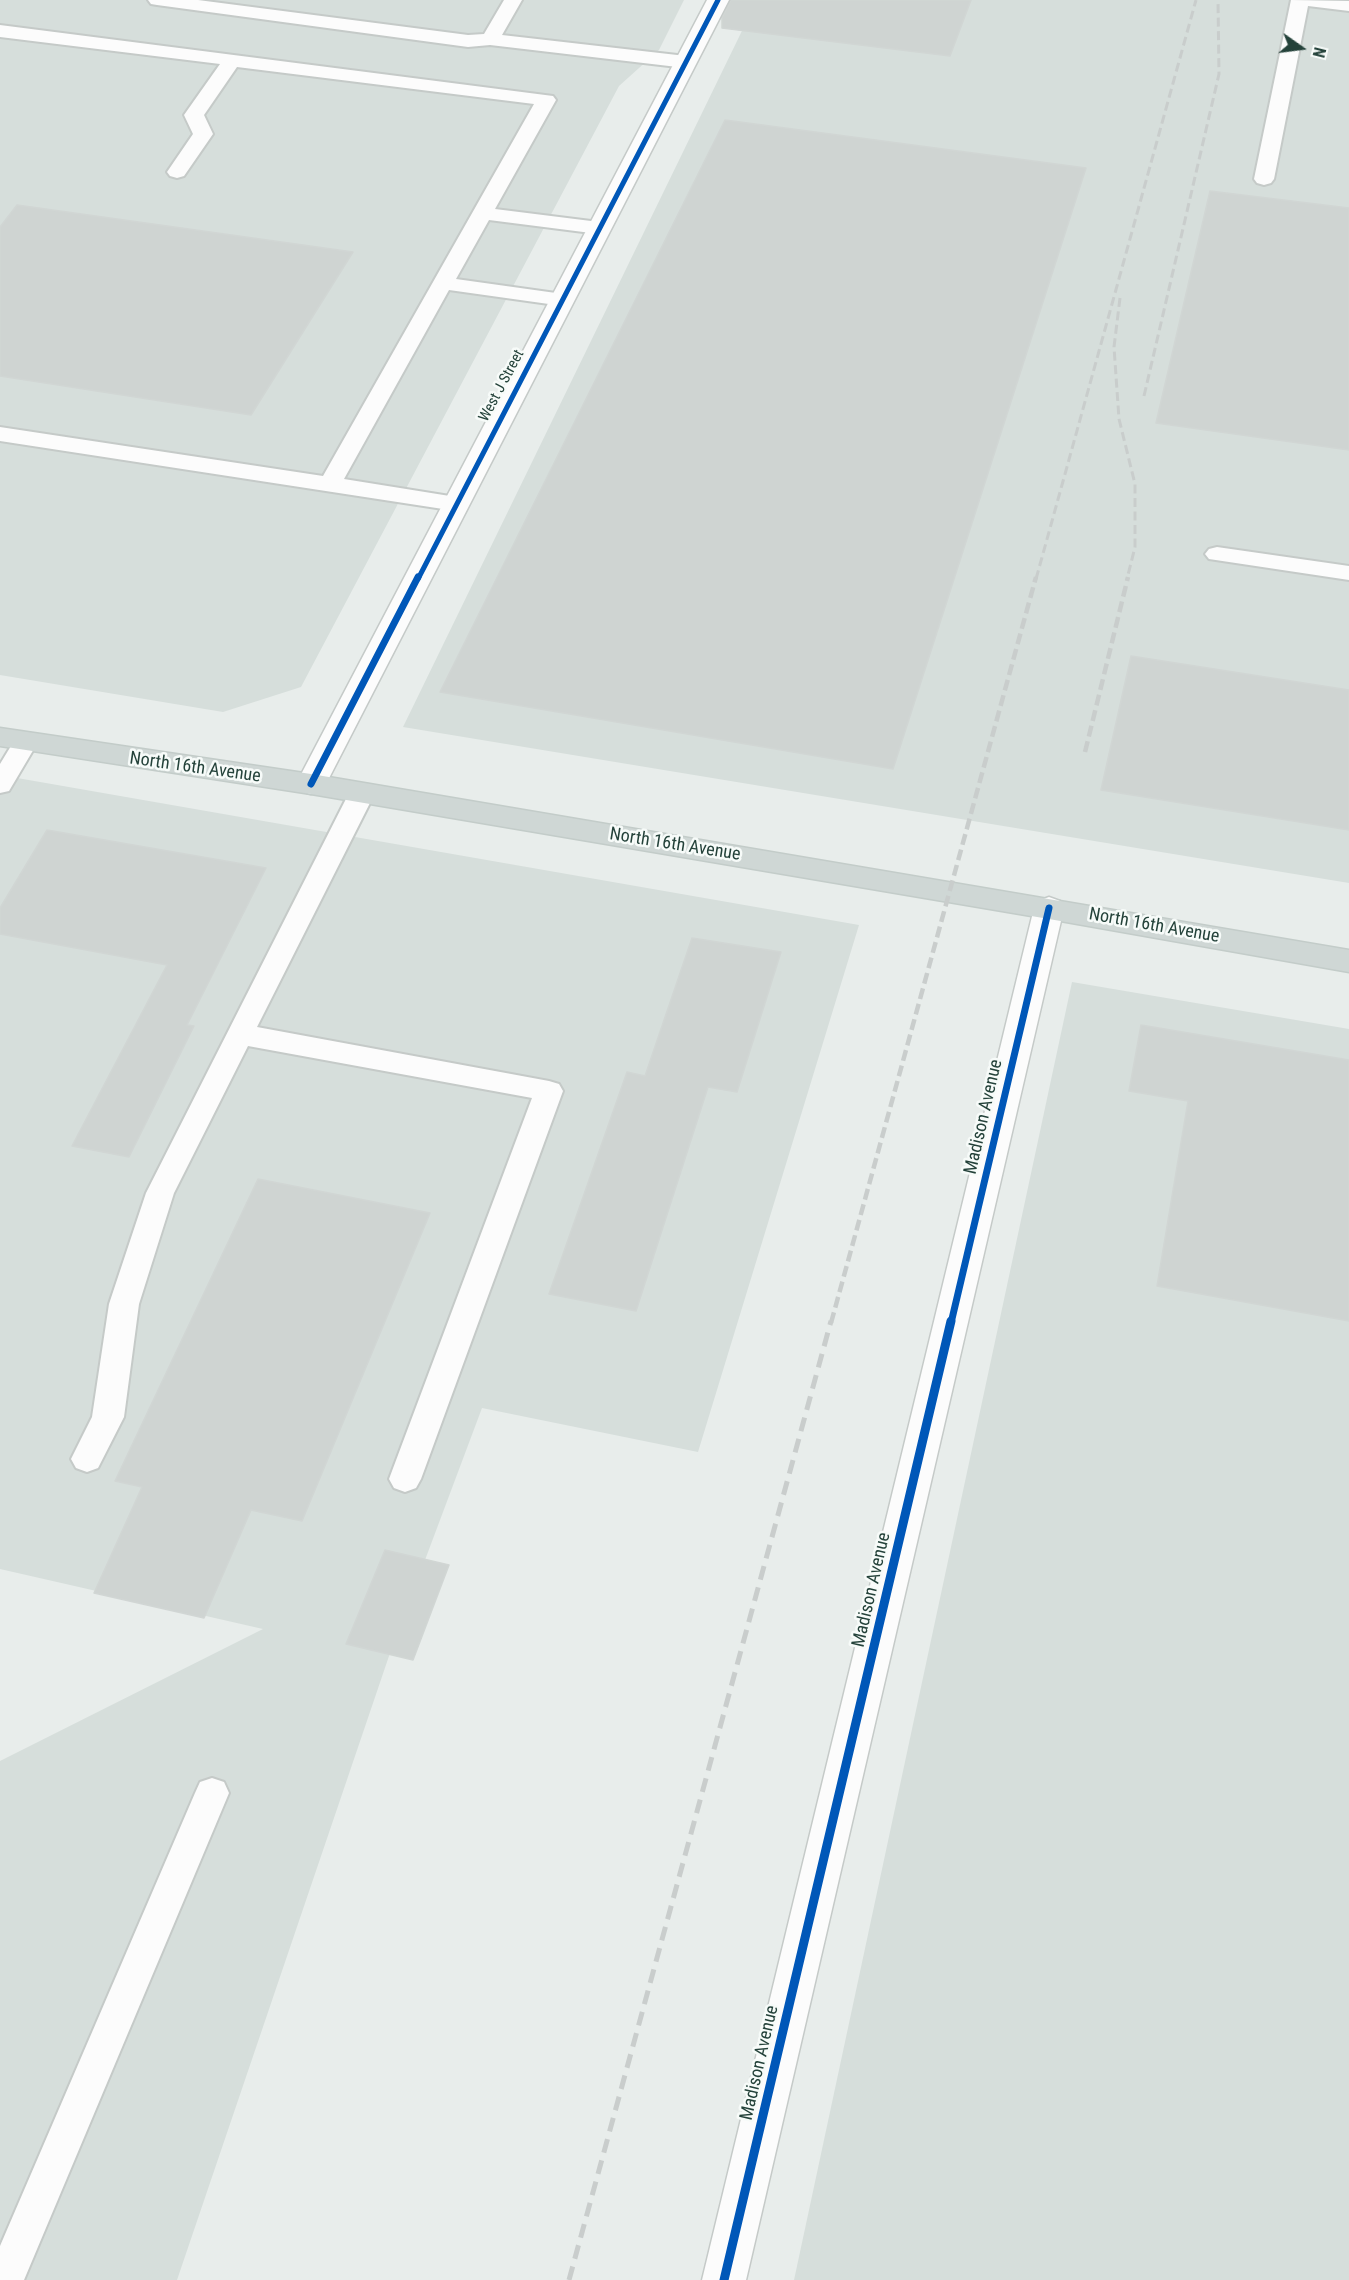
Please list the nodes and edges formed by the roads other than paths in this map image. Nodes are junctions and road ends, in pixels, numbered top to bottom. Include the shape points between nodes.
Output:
1 (157, 0) edge
2 (513, 0) edge
3 (718, 0) edge
4 (1349, 6) edge
5 (0, 31) edge
6 (490, 39) junction
7 (232, 60) junction
8 (686, 62) junction
9 (177, 172) dead end
10 (1264, 179) dead end
11 (483, 213) junction
12 (599, 228) junction
13 (443, 283) junction
14 (562, 300) junction
15 (0, 434) edge
16 (330, 484) junction
17 (456, 504) junction
18 (1217, 554) dead end
19 (1349, 573) edge
20 (13, 740) edge
21 (311, 784) junction
22 (0, 785) edge
23 (362, 793) junction
24 (1049, 908) junction
25 (1349, 961) edge
26 (239, 1034) junction
27 (87, 1459) dead end
28 (405, 1479) dead end
29 (212, 1793) dead end
30 (5, 2280) edge
31 (724, 2280) edge

1 - 6 lane via 468,40
2 - 6 lane
3 - 8 street, West J Street
4 - 10 lane via 1300,0
5 - 7 lane
6 - 8 lane
7 - 9 lane via 194,115 203,134
7 - 11 lane via 546,100
8 - 12 street, West J Street
11 - 12 lane
11 - 13 lane
12 - 14 street, West J Street
13 - 14 lane
13 - 16 lane
14 - 17 street, West J Street
15 - 16 lane
16 - 17 lane
17 - 21 street, West J Street
18 - 19 lane
20 - 21 main road, North 16th Avenue
20 - 22 lane
21 - 23 main road, North 16th Avenue
23 - 24 main road, North 16th Avenue
23 - 26 lane
24 - 25 main road, North 16th Avenue
24 - 31 street, Madison Avenue
26 - 27 lane via 160,1193 124,1304 108,1417
26 - 28 lane via 549,1091
29 - 30 lane

